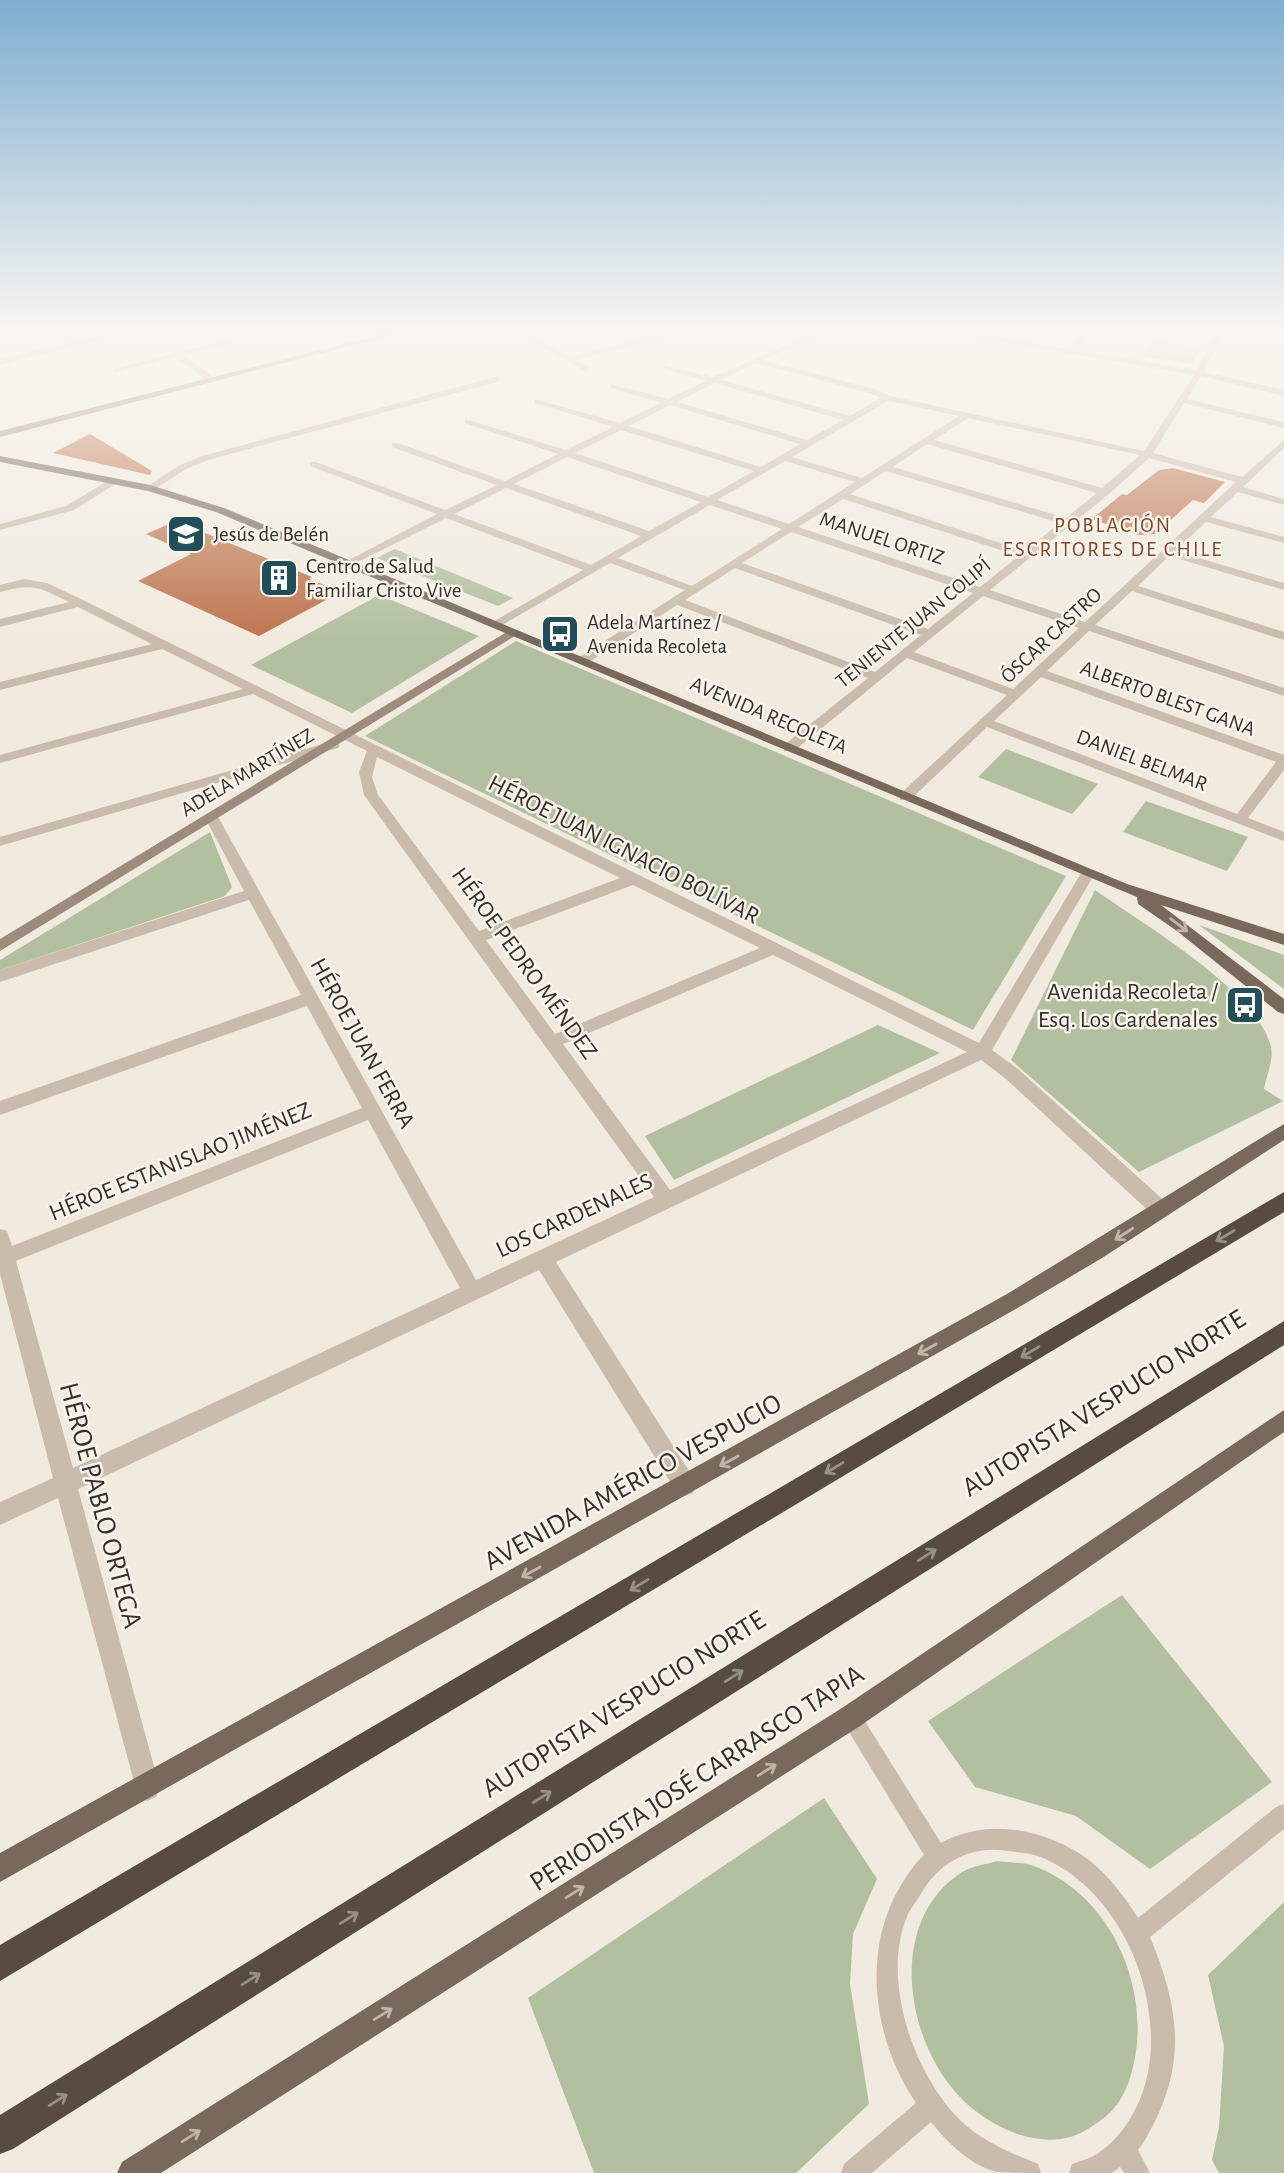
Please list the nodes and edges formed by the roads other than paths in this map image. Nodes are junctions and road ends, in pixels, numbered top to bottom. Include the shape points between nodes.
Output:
1 (285, 436) edge
2 (514, 436) edge
3 (602, 436) edge
4 (651, 436) edge
5 (783, 436) edge
6 (817, 436) edge
7 (933, 436) edge
8 (1066, 436) edge
9 (1158, 436) edge
10 (926, 441) junction
11 (806, 443) junction
12 (1284, 443) edge
13 (395, 445) dead end
14 (567, 454) junction
15 (1147, 454) junction
16 (782, 457) junction
17 (0, 459) edge
18 (313, 464) dead end
19 (884, 467) junction
20 (760, 470) junction
21 (116, 481) junction
22 (863, 481) junction
23 (506, 484) junction
24 (1240, 485) junction
25 (150, 488) junction
26 (1105, 492) junction
27 (841, 495) junction
28 (708, 501) junction
29 (1284, 502) edge
30 (446, 514) junction
31 (1205, 517) junction
32 (1068, 522) junction
33 (0, 526) edge
34 (790, 528) junction
35 (649, 535) junction
36 (1284, 540) edge
37 (1167, 552) junction
38 (1028, 555) junction
39 (609, 559) junction
40 (348, 563) junction
41 (734, 564) junction
42 (591, 569) junction
43 (1130, 587) junction
44 (1284, 587) edge
45 (0, 589) edge
46 (694, 590) junction
47 (984, 592) junction
48 (676, 601) junction
49 (81, 603) junction
50 (0, 623) edge
51 (495, 625) junction
52 (1087, 627) junction
53 (514, 633) junction
54 (931, 634) junction
55 (1284, 636) edge
56 (163, 645) junction
57 (907, 654) junction
58 (582, 662) junction
59 (1038, 672) junction
60 (877, 677) junction
61 (0, 686) edge
62 (254, 690) junction
63 (1284, 692) edge
64 (1015, 694) junction
65 (985, 722) junction
66 (340, 740) junction
67 (789, 748) junction
68 (374, 750) junction
69 (0, 759) edge
70 (1284, 761) edge
71 (905, 797) junction
72 (212, 818) junction
73 (1240, 820) junction
74 (1284, 837) edge
75 (0, 842) edge
76 (1088, 873) junction
77 (633, 879) junction
78 (1122, 887) junction
79 (253, 893) junction
80 (476, 938) junction
81 (1284, 940) edge
82 (0, 946) edge
83 (772, 948) junction
84 (0, 976) edge
85 (311, 998) junction
86 (1278, 1003) edge
87 (1284, 1020) edge
88 (552, 1042) junction
89 (982, 1052) junction
90 (0, 1108) edge
91 (372, 1111) junction
92 (1284, 1131) edge
93 (667, 1200) junction
94 (1284, 1201) edge
95 (1161, 1210) junction
96 (3, 1247) edge
97 (543, 1259) junction
98 (472, 1292) junction
99 (1284, 1332) edge
100 (1284, 1420) edge
101 (66, 1483) junction
102 (685, 1485) junction
103 (0, 1514) edge
104 (850, 1717) junction
105 (147, 1788) junction
106 (1284, 1815) edge
107 (937, 1856) junction
108 (0, 1868) edge
109 (1137, 1933) junction
110 (0, 1964) edge
111 (931, 2106) junction
112 (0, 2136) edge
113 (1124, 2150) junction
114 (133, 2173) edge
115 (853, 2173) edge
116 (1028, 2173) edge
117 (1081, 2173) edge
118 (1138, 2173) edge

1 - 25 street via 205,458
2 - 14 street, MANUEL ORTIZ
3 - 14 street
4 - 20 street
5 - 11 street
6 - 11 street
7 - 10 street
8 - 15 street
9 - 15 street, TENIENTE JUAN COLIPÍ
10 - 19 street
10 - 26 street
11 - 16 street
12 - 24 street, ÓSCAR CASTRO via 1270,462
13 - 23 street
14 - 23 street
14 - 28 street, MANUEL ORTIZ
15 - 24 street
15 - 26 street, TENIENTE JUAN COLIPÍ
16 - 20 street
16 - 22 street
17 - 21 main road, AVENIDA RECOLETA
18 - 30 street
19 - 22 street
19 - 32 street
20 - 28 street
21 - 25 main road, AVENIDA RECOLETA
21 - 33 street via 70,508
22 - 27 street
23 - 30 street
23 - 35 street
24 - 29 street
24 - 31 street, ÓSCAR CASTRO
25 - 40 main road, AVENIDA RECOLETA via 220,510
26 - 32 street, TENIENTE JUAN COLIPÍ
27 - 34 street
27 - 38 street
28 - 34 street, MANUEL ORTIZ
28 - 35 street
30 - 40 street
30 - 42 street
31 - 36 street
31 - 37 street, ÓSCAR CASTRO
32 - 38 street, TENIENTE JUAN COLIPÍ
34 - 41 street
34 - 47 street, MANUEL ORTIZ
35 - 39 street
37 - 43 street, ÓSCAR CASTRO
37 - 44 street
38 - 47 street, TENIENTE JUAN COLIPÍ
39 - 42 street
39 - 46 street
40 - 51 main road, AVENIDA RECOLETA
41 - 46 street
41 - 54 street
42 - 51 street
43 - 52 street, ÓSCAR CASTRO
43 - 55 street
45 - 49 street, HÉROE JUAN IGNACIO BOLÍVAR via 31,582
46 - 48 street
47 - 52 street, MANUEL ORTIZ
47 - 54 street, TENIENTE JUAN COLIPÍ
48 - 58 street
48 - 60 street
49 - 50 street
49 - 56 street, HÉROE JUAN IGNACIO BOLÍVAR
51 - 53 main road, AVENIDA RECOLETA
52 - 59 street, ÓSCAR CASTRO
52 - 63 street, MANUEL ORTIZ
53 - 58 main road, AVENIDA RECOLETA
53 - 66 street, ADELA MARTÍNEZ
54 - 57 street, TENIENTE JUAN COLIPÍ
56 - 61 street
56 - 62 street, HÉROE JUAN IGNACIO BOLÍVAR
57 - 60 street, TENIENTE JUAN COLIPÍ
57 - 64 street
58 - 67 main road, AVENIDA RECOLETA
59 - 64 street, ÓSCAR CASTRO
59 - 70 street, ALBERTO BLEST GANA
60 - 67 street, TENIENTE JUAN COLIPÍ
62 - 66 street, HÉROE JUAN IGNACIO BOLÍVAR
62 - 69 street
64 - 65 street, ÓSCAR CASTRO
65 - 71 street, ÓSCAR CASTRO
65 - 73 street, DANIEL BELMAR
66 - 68 street, HÉROE JUAN IGNACIO BOLÍVAR
66 - 72 street, ADELA MARTÍNEZ
66 - 75 street
67 - 71 main road, AVENIDA RECOLETA
68 - 77 street, HÉROE JUAN IGNACIO BOLÍVAR
68 - 80 street, HÉROE PEDRO MÉNDEZ via 365,769 372,795
70 - 73 street
71 - 76 main road, AVENIDA RECOLETA
72 - 79 street, HÉROE JUAN FERRA
72 - 82 street, ADELA MARTÍNEZ
73 - 74 street, DANIEL BELMAR
76 - 78 main road, AVENIDA RECOLETA
76 - 89 street
77 - 80 street
77 - 83 street, HÉROE JUAN IGNACIO BOLÍVAR
78 - 81 main road, AVENIDA RECOLETA
78 -> 86 main road, AVENIDA RECOLETA via 1182,926
79 - 84 street
79 - 85 street, HÉROE JUAN FERRA
80 - 88 street, HÉROE PEDRO MÉNDEZ
83 - 88 street
83 - 89 street, HÉROE JUAN IGNACIO BOLÍVAR
85 - 90 street
85 - 91 street, HÉROE JUAN FERRA
86 - 87 main road
88 - 93 street, HÉROE PEDRO MÉNDEZ
89 - 93 street, LOS CARDENALES
89 - 95 street, HÉROE JUAN IGNACIO BOLÍVAR
91 - 96 street, HÉROE ESTANISLAO JIMÉNEZ
91 - 98 street, HÉROE JUAN FERRA
92 - 95 main road, AVENIDA AMÉRICO VESPUCIO
93 - 97 street, LOS CARDENALES
94 -> 110 highway
95 -> 102 main road, AVENIDA AMÉRICO VESPUCIO via 1014,1300
96 - 101 street, HÉROE PABLO ORTEGA
97 - 98 street, LOS CARDENALES
97 - 102 street
98 - 101 street, LOS CARDENALES
112 -> 99 highway, AUTOPISTA VESPUCIO NORTE
100 - 104 main road, PERIODISTA JOSÉ CARRASCO TAPIA
101 - 103 street, LOS CARDENALES
101 - 105 street, HÉROE PABLO ORTEGA
102 -> 105 main road, AVENIDA AMÉRICO VESPUCIO
104 - 107 lane
114 -> 104 main road, PERIODISTA JOSÉ CARRASCO TAPIA
105 - 108 main road, AVENIDA AMÉRICO VESPUCIO
106 - 109 lane
107 - 109 lane via 976,1838 1019,1837 1063,1854 1104,1887
107 - 111 lane via 907,1889 890,1936 888,1992 901,2051
109 - 113 lane via 1155,1978 1164,2026 1162,2073 1148,2116
111 - 115 lane
111 - 116 lane via 965,2143 1006,2168
113 - 117 lane
113 - 118 lane

